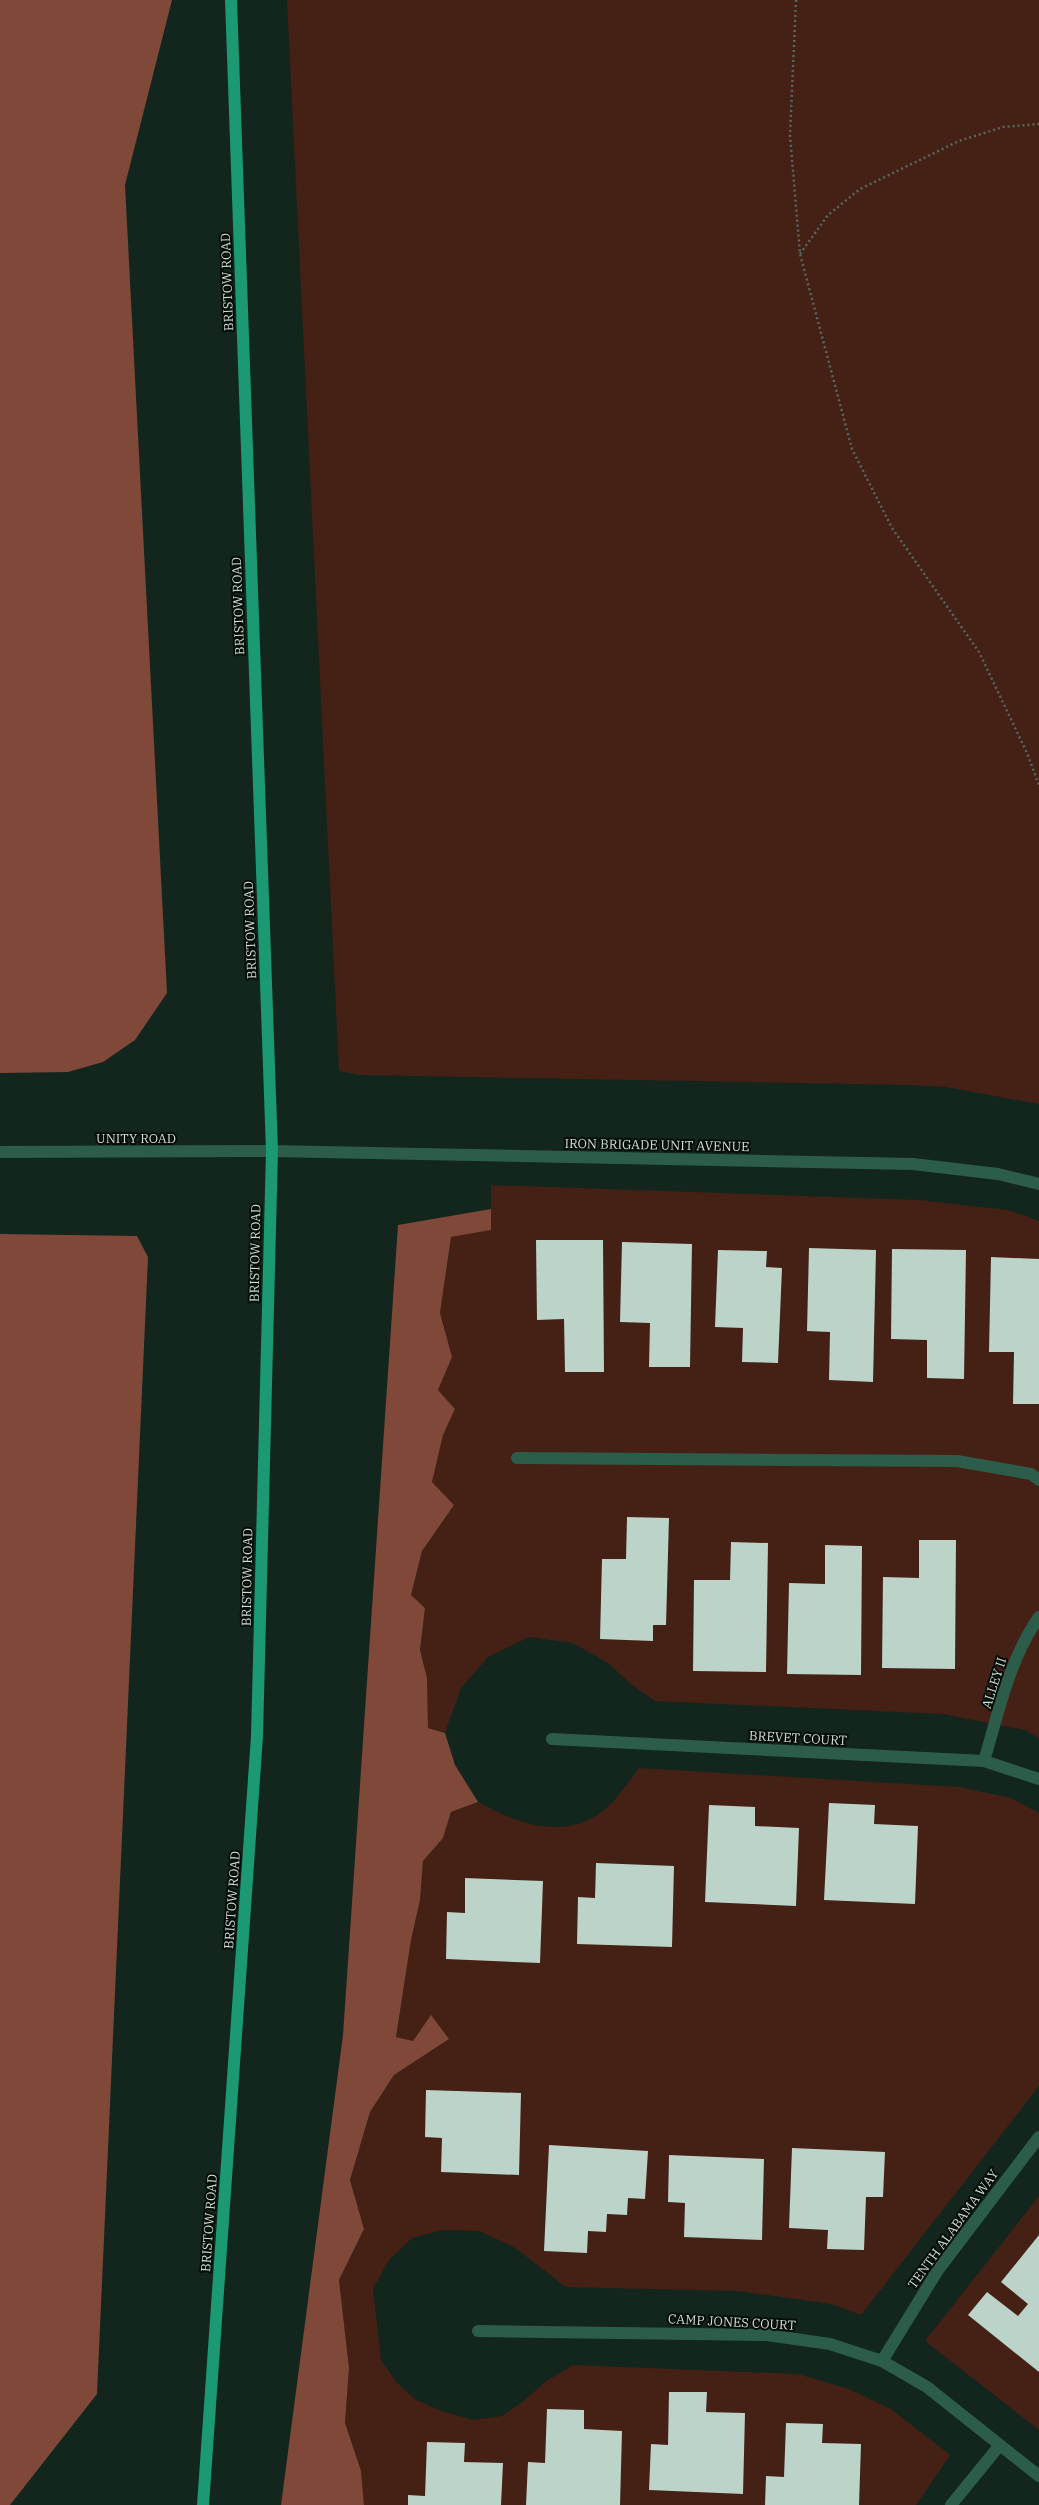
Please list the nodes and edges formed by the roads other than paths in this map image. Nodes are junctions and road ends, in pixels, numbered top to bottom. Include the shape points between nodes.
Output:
1 (231, 0) edge
2 (272, 1151) junction
3 (0, 1152) edge
4 (1039, 1184) edge
5 (517, 1458) dead end
6 (1039, 1480) edge
7 (1039, 1617) edge
8 (552, 1739) dead end
9 (984, 1762) junction
10 (1039, 1779) edge
11 (1039, 2137) edge
12 (478, 2331) dead end
13 (882, 2360) junction
14 (1000, 2444) junction
15 (1039, 2476) edge
16 (203, 2505) edge
17 (951, 2505) edge

1 - 2 main road, BRISTOW ROAD
2 - 3 street, UNITY ROAD
2 - 4 street, IRON BRIGADE UNIT AVENUE via 913,1164 998,1174
2 - 16 main road, BRISTOW ROAD via 257,1736
5 - 6 street via 956,1461 1031,1474
7 - 9 street, ALLEY II via 1010,1670
8 - 9 street, BREVET COURT
9 - 10 street, BREVET COURT
11 - 13 street, TENTH ALABAMA WAY via 938,2270
12 - 13 street, CAMP JONES COURT via 767,2336 830,2344
13 - 14 street, CAMP JONES COURT via 927,2387
14 - 15 street, CAMP JONES COURT
14 - 17 street

